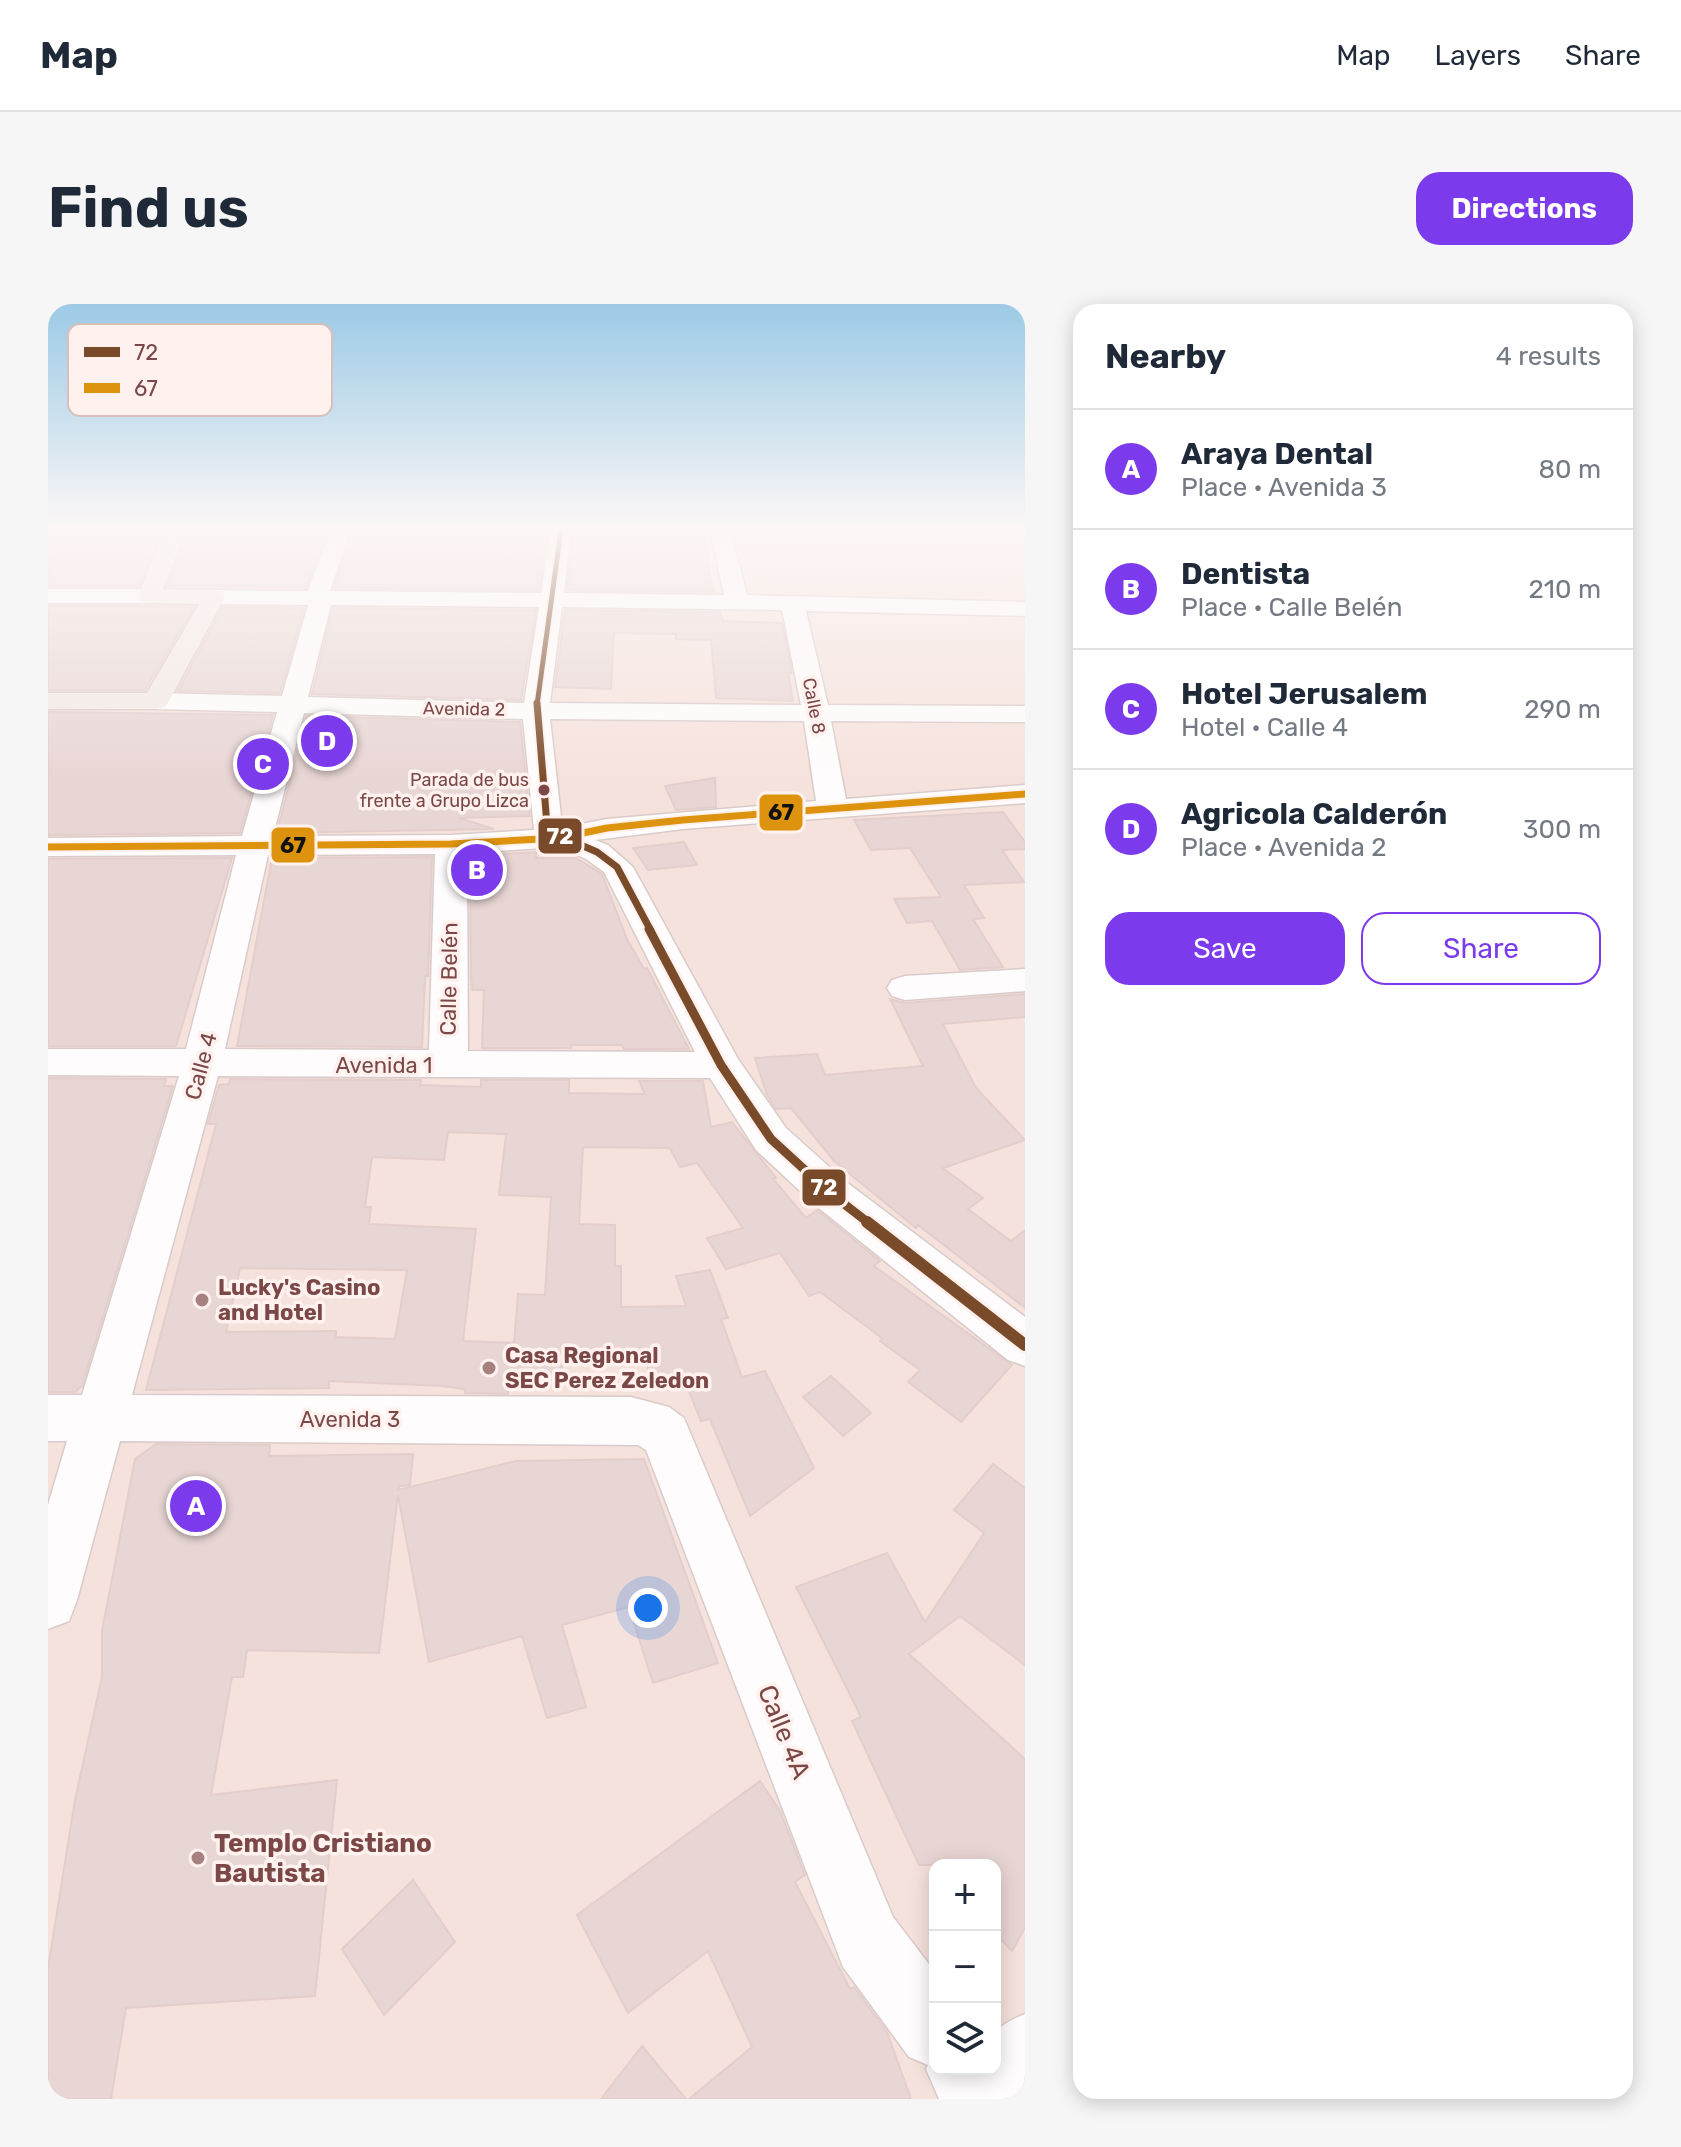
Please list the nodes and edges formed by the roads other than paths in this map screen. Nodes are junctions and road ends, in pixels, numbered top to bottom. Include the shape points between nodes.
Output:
1 (205, 614) edge
2 (317, 614) edge
3 (551, 614) edge
4 (795, 614) edge
5 (48, 701) edge
6 (156, 701) junction
7 (293, 705) junction
8 (536, 711) junction
9 (816, 711) junction
10 (1025, 714) edge
11 (1025, 794) edge
12 (832, 807) junction
13 (559, 838) junction
14 (451, 844) junction
15 (48, 847) edge
16 (254, 848) junction
17 (1025, 980) edge
18 (905, 988) dead end
19 (48, 1062) edge
20 (202, 1064) junction
21 (448, 1065) junction
22 (721, 1065) junction
23 (1025, 1345) edge
24 (48, 1418) edge
25 (101, 1418) junction
26 (651, 1424) joint
27 (48, 1600) edge
28 (929, 2023) edge
29 (1025, 2051) edge
30 (968, 2075) edge
31 (986, 2099) edge
32 (998, 2099) edge

1 - 6 main road
2 - 7 street, Calle 4
3 - 8 street
4 - 9 street, Calle 8
5 - 6 main road, Avenida 2
6 - 7 street, Avenida 2
7 - 8 street, Avenida 2
7 - 16 street, Calle 4
8 - 9 street, Avenida 2
8 - 13 street via 547,825
9 - 10 street, Avenida 2
9 - 12 street, Calle 8
11 - 12 street
12 - 13 street via 668,821
13 - 14 street
13 - 22 street via 597,852 617,867
14 - 16 street
14 - 21 street, Calle Belén
15 - 16 street
16 - 20 street, Calle 4
17 - 18 street
19 - 20 street, Avenida 1
20 - 21 street, Avenida 1
20 - 25 street, Calle 4
21 - 22 street, Avenida 1
22 - 23 street via 771,1139 830,1193
24 - 25 street, Avenida 3
25 - 26 street, Avenida 3
25 - 27 street, Calle 4
26 - 28 street, Calle 4A via 666,1435 868,1942
29 - 32 street
30 - 31 street

